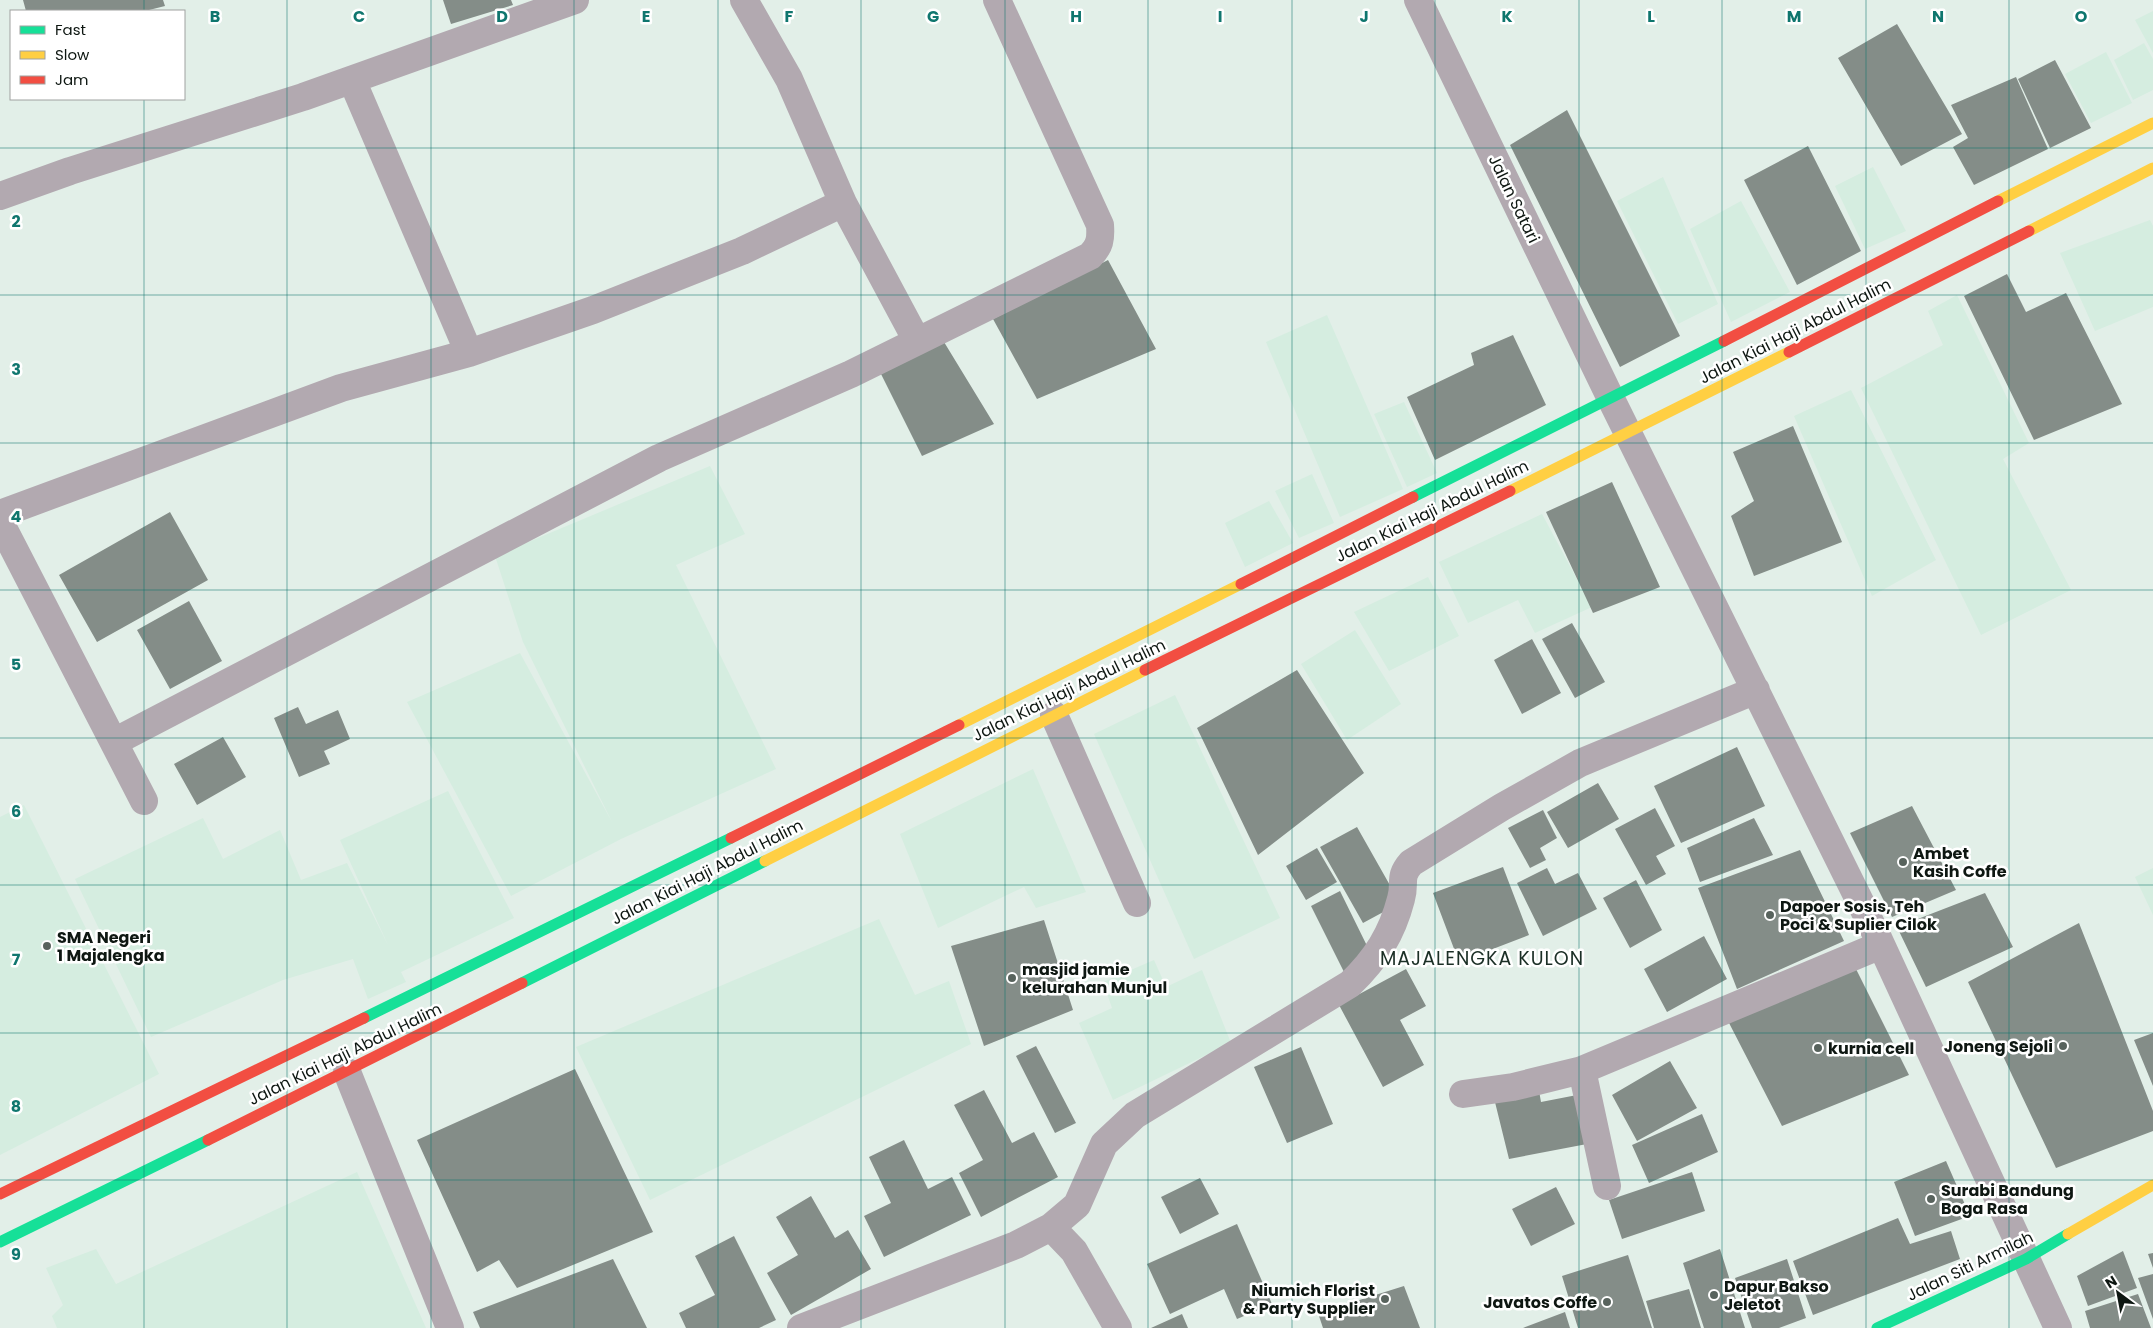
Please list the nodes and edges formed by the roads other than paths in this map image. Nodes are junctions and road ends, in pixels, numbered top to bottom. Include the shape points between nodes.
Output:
1 (574, 0) edge
2 (744, 0) edge
3 (996, 0) edge
4 (1418, 0) edge
5 (352, 80) junction
6 (2153, 123) edge
7 (2153, 168) edge
8 (0, 196) edge
9 (843, 203) junction
10 (917, 341) junction
11 (469, 353) junction
12 (1610, 399) junction
13 (1628, 433) junction
14 (0, 514) edge
15 (0, 522) edge
16 (1756, 690) junction
17 (1054, 715) junction
18 (114, 742) junction
19 (144, 801) dead end
20 (1137, 903) dead end
21 (1880, 943) junction
22 (1582, 1070) junction
23 (347, 1072) junction
24 (1464, 1094) dead end
25 (2153, 1185) edge
26 (1607, 1186) dead end
27 (0, 1194) edge
28 (1051, 1227) junction
29 (0, 1242) edge
30 (2026, 1259) junction
31 (450, 1328) edge
32 (801, 1328) edge
33 (1118, 1328) edge
34 (1877, 1328) edge
35 (2058, 1328) edge

1 - 5 street
2 - 9 street via 789,79
3 - 10 street via 1100,226 1101,238 1098,248 1090,256
4 - 12 street, Jalan Satari
5 - 8 street
5 - 11 street
6 - 12 main road, Jalan Kiai Haji Abdul Halim
7 - 13 main road, Jalan Kiai Haji Abdul Halim
9 - 10 street
9 - 11 street via 742,251 592,310
10 - 18 street via 851,374 659,458
11 - 14 street via 341,388
12 - 13 street, Jalan Satari
12 - 27 main road, Jalan Kiai Haji Abdul Halim via 342,1030
13 - 16 street, Jalan Satari
13 - 17 main road, Jalan Kiai Haji Abdul Halim
15 - 18 street
16 - 21 street, Jalan Satari
16 - 28 street via 1580,763 1502,806 1411,863 1402,874 1402,897 1392,923 1370,965 1350,984 1135,1115 1104,1144 1077,1205
17 - 20 street
17 - 23 main road, Jalan Kiai Haji Abdul Halim
18 - 19 street
21 - 22 street
21 - 30 street, Jalan Satari
22 - 24 street via 1513,1087
22 - 26 street
23 - 29 main road, Jalan Kiai Haji Abdul Halim
23 - 31 street
25 - 30 main road, Jalan Siti Armilah
28 - 32 street via 1016,1245
28 - 33 street via 1074,1251
30 - 34 main road, Jalan Siti Armilah
30 - 35 street, Jalan Satari

